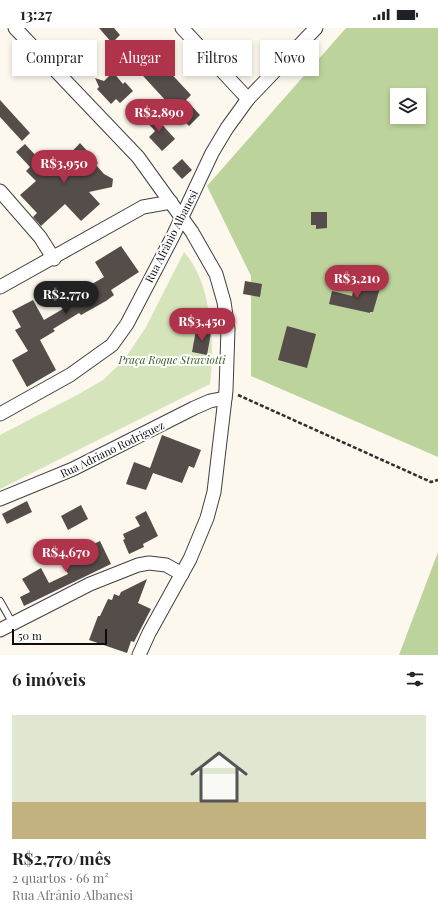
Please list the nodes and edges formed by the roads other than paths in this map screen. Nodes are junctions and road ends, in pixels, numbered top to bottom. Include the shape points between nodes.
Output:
1 (15, 28) edge
2 (182, 28) edge
3 (316, 28) edge
4 (248, 98) junction
5 (156, 181) junction
6 (0, 191) edge
7 (171, 202) junction
8 (143, 207) junction
9 (183, 217) junction
10 (54, 259) junction
11 (0, 287) edge
12 (225, 394) junction
13 (0, 414) edge
14 (0, 499) edge
15 (182, 574) junction
16 (0, 601) edge
17 (13, 624) junction
18 (0, 630) edge
19 (139, 655) edge

1 - 5 street via 117,134
2 - 4 street
3 - 4 street, Rua Afrânio Albanesi
4 - 9 street, Rua Afrânio Albanesi via 212,153
5 - 7 street
5 - 8 street via 151,196
6 - 10 street via 40,236
7 - 8 street
7 - 9 street
8 - 10 street
9 - 12 street via 216,274 224,302 228,329
9 - 13 street, Rua Afrânio Albanesi via 126,324 112,344 70,375
10 - 11 street
12 - 14 street, Rua Adriano Rodriguez via 73,469
12 - 15 street via 214,492 198,541
15 - 17 street via 166,565 138,565 90,584
15 - 19 street
16 - 17 lane
17 - 18 street

